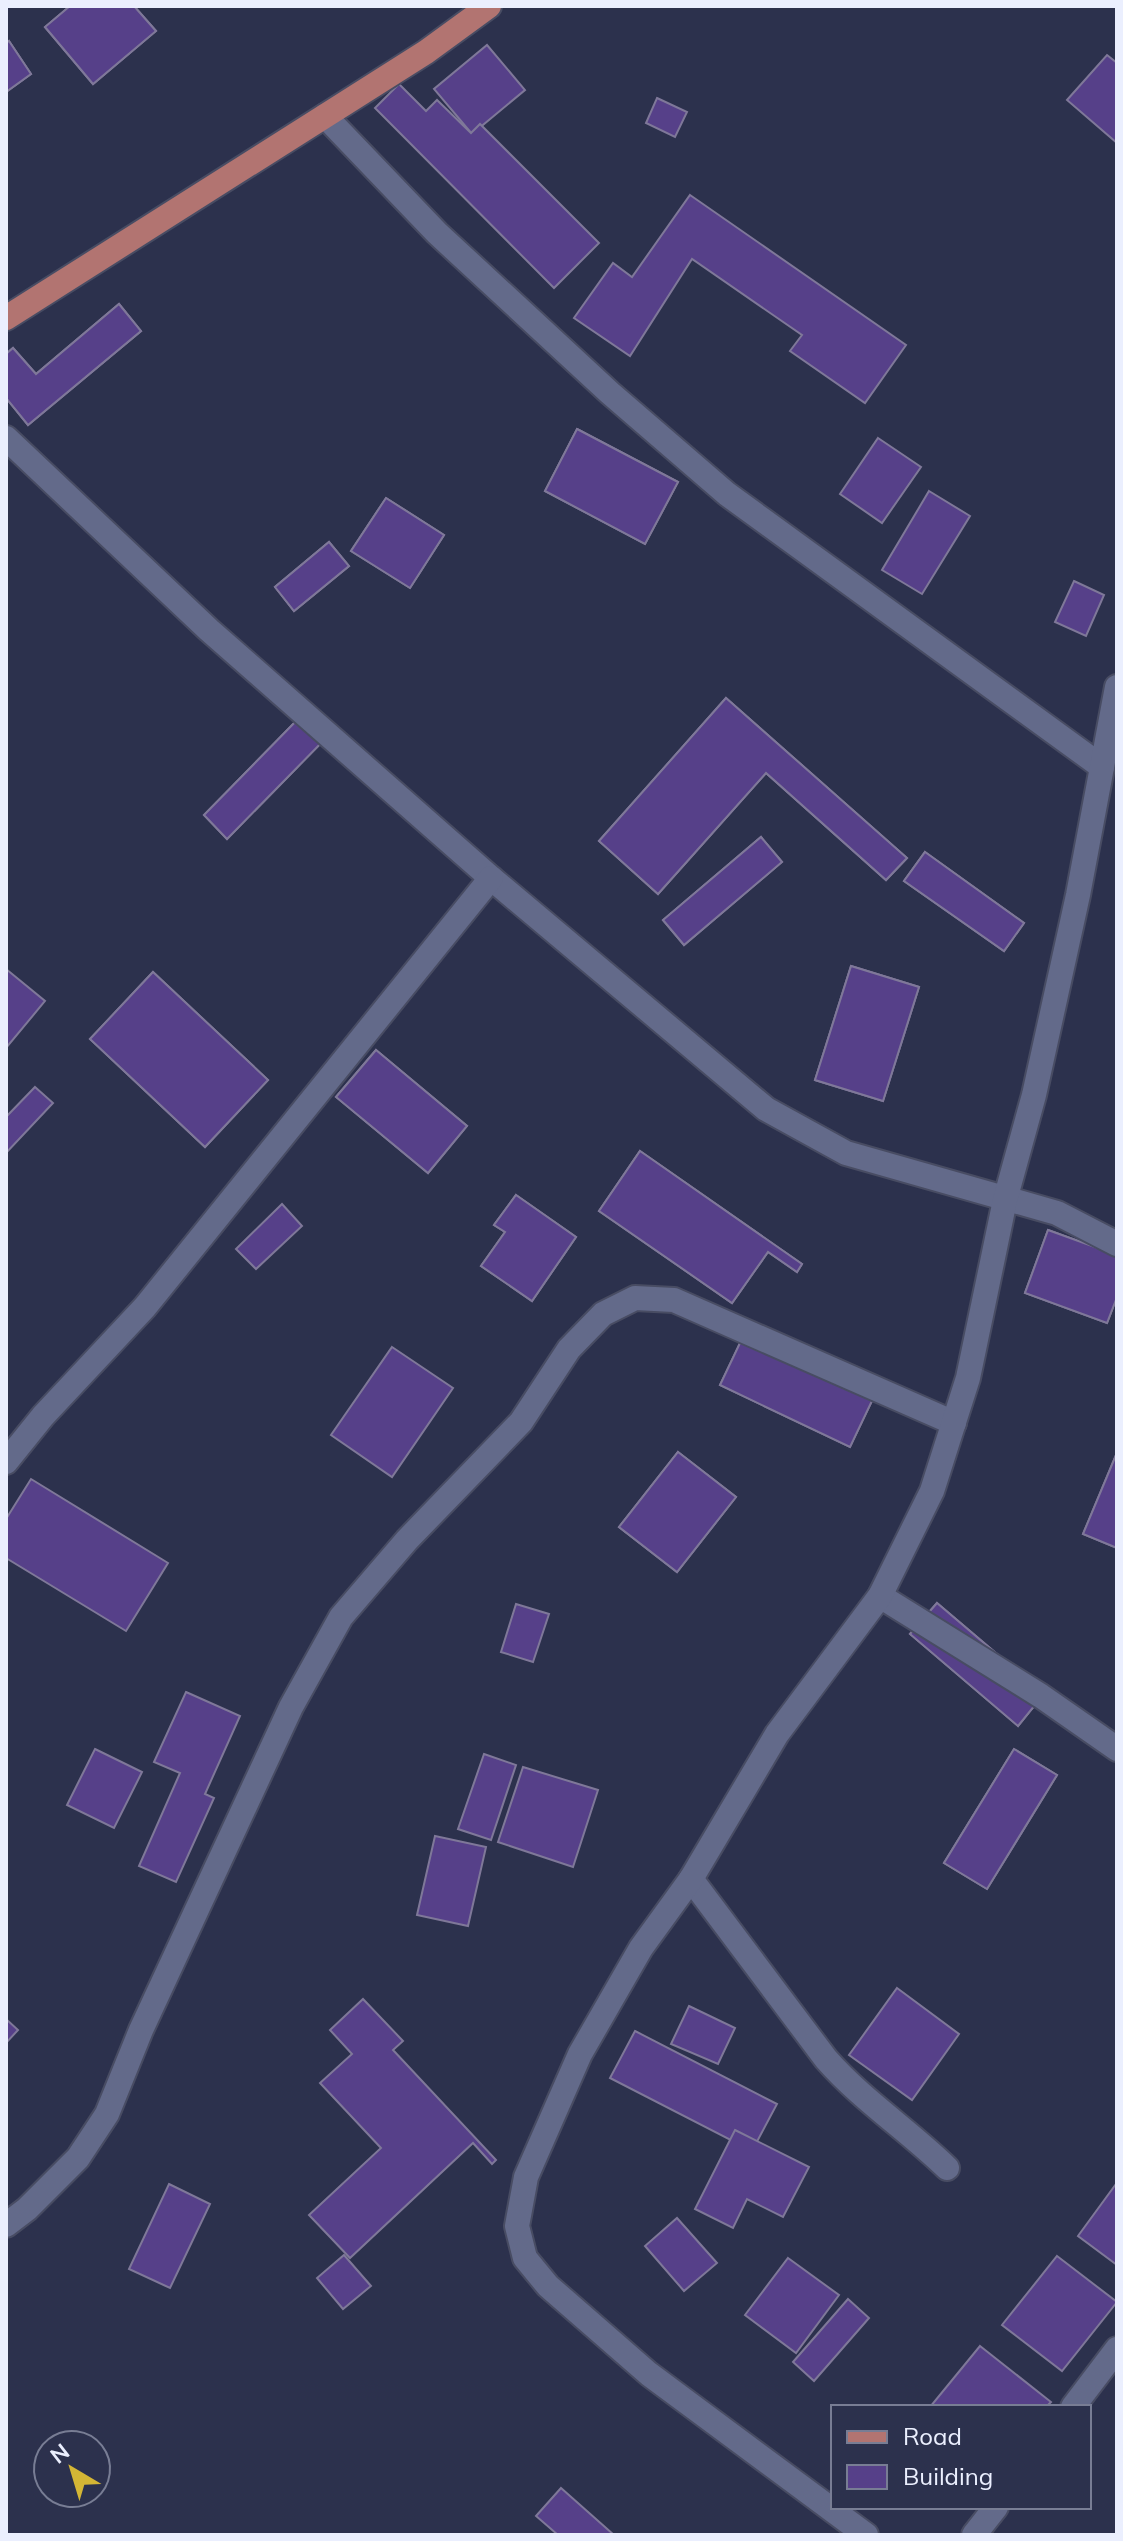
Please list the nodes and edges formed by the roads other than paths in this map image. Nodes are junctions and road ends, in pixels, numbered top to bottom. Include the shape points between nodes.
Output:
1 (489, 6) edge
2 (325, 116) junction
3 (6, 318) edge
4 (6, 438) edge
5 (1117, 687) edge
6 (1102, 767) junction
7 (491, 878) junction
8 (1005, 1200) junction
9 (1117, 1244) edge
10 (954, 1423) junction
11 (6, 1462) edge
12 (880, 1596) junction
13 (1117, 1749) edge
14 (691, 1879) junction
15 (947, 2168) dead end
16 (6, 2225) edge
17 (1117, 2349) edge
18 (1075, 2405) edge
19 (994, 2509) edge
20 (866, 2535) edge
21 (974, 2535) edge

1 - 2 main road
2 - 3 main road
2 - 6 street via 449,244 727,494
4 - 7 street via 209,630
5 - 6 street
6 - 8 street via 1034,1095
7 - 8 street via 766,1109 846,1153
7 - 11 street via 145,1307
8 - 9 street via 1057,1213
8 - 10 street
10 - 12 street via 932,1491
10 - 16 street via 674,1300 635,1298 603,1314 569,1349 521,1422 341,1617 291,1707 107,2114 78,2158
12 - 13 street
12 - 14 street via 777,1734
14 - 15 street via 841,2076
14 - 20 street via 641,1948 580,2054 526,2177 517,2226 525,2258 548,2286 649,2374
17 - 18 street
19 - 21 street

